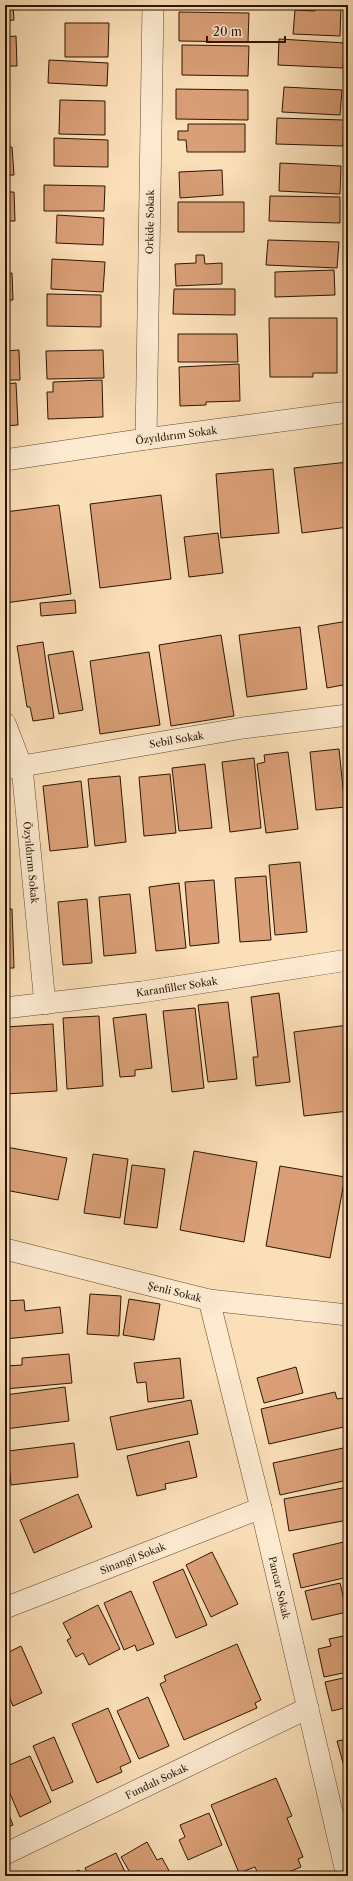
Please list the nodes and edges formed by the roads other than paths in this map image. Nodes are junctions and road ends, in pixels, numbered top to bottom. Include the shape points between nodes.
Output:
1 (153, 5) edge
2 (348, 412) edge
3 (146, 439) junction
4 (5, 460) edge
5 (348, 715) edge
6 (5, 723) edge
7 (13, 768) edge
8 (348, 960) edge
9 (45, 1004) junction
10 (5, 1008) edge
11 (5, 1249) edge
12 (209, 1300) junction
13 (348, 1315) edge
14 (261, 1508) junction
15 (5, 1608) edge
16 (308, 1708) junction
17 (5, 1854) edge
18 (347, 1876) edge

1 - 3 street, Orkide Sokak
2 - 3 street, Özyıldırım Sokak
3 - 4 street, Özyıldırım Sokak
5 - 7 street, Sebil Sokak via 244,728
6 - 7 street, Özyıldırım Sokak
7 - 9 street, Özyıldırım Sokak
8 - 9 street, Karanfiller Sokak via 142,992
9 - 10 street, Karanfiller Sokak
11 - 12 street, Şenli Sokak
12 - 13 street, Şenli Sokak
12 - 14 street, Pancar Sokak
14 - 15 street, Sinangil Sokak
14 - 16 street, Pancar Sokak
16 - 17 street, Fundalı Sokak
16 - 18 street, Pancar Sokak

